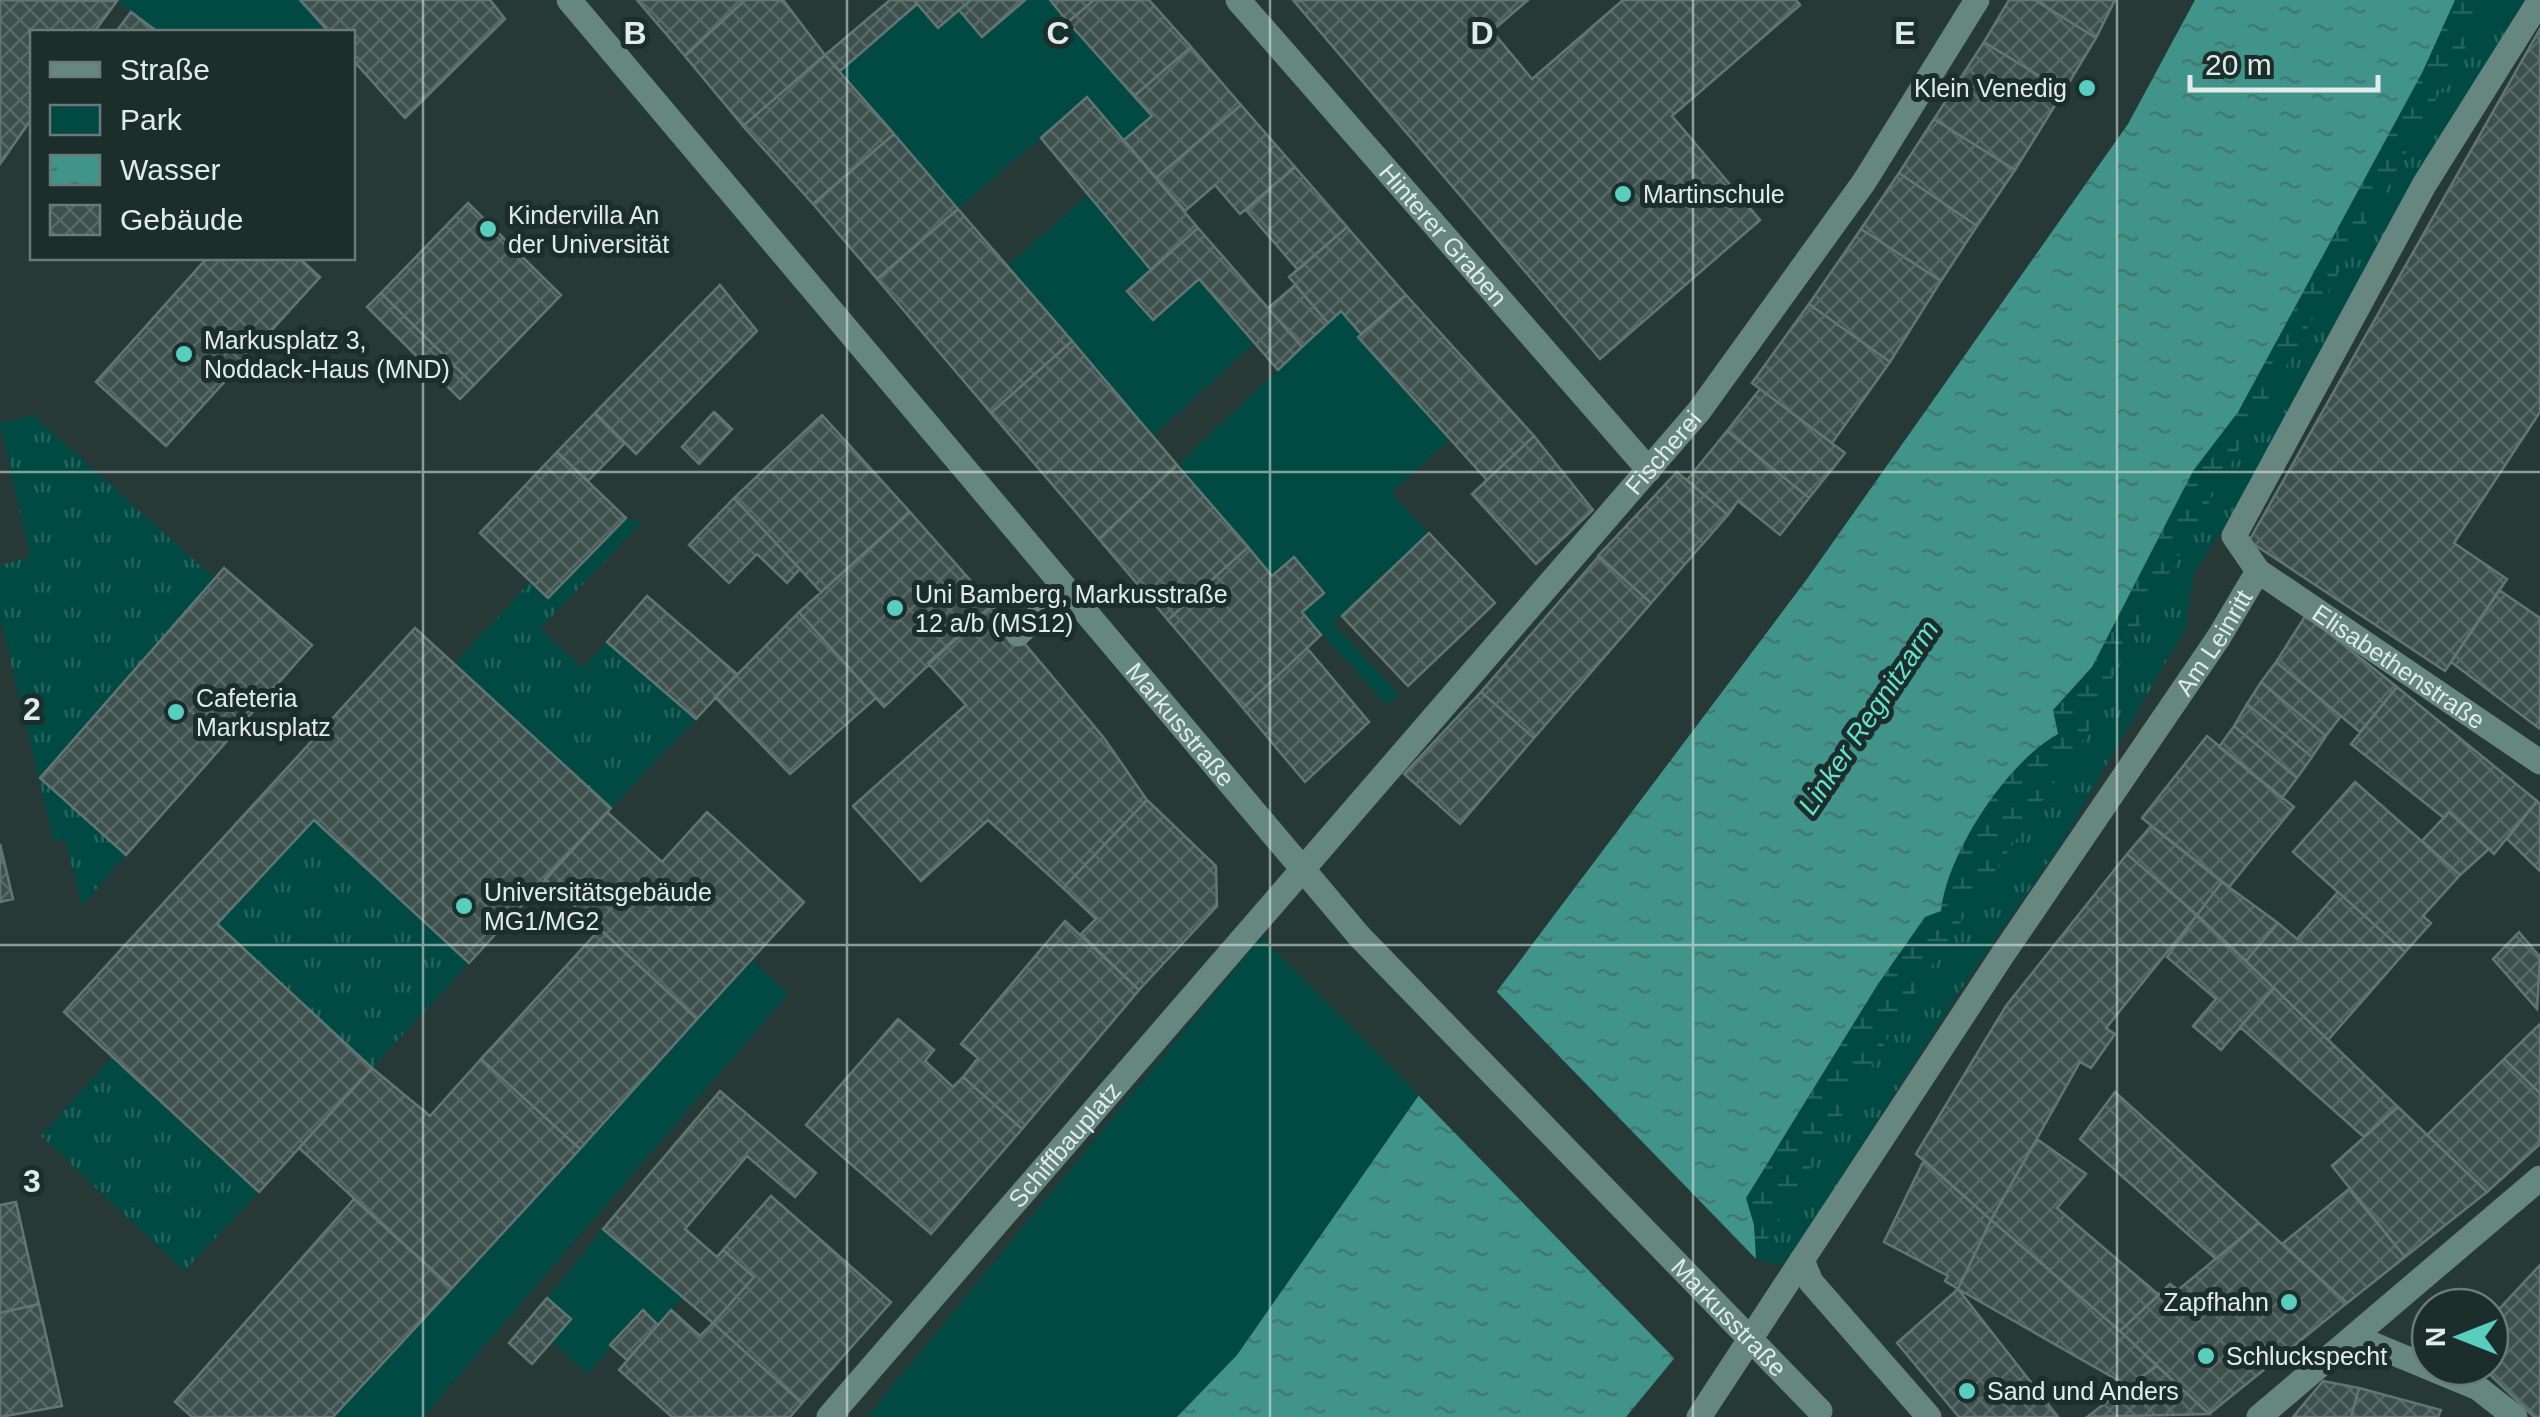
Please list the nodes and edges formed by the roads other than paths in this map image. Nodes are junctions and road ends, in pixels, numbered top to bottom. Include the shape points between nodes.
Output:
1 (569, 0) edge
2 (1238, 0) edge
3 (1977, 0) edge
4 (2540, 0) edge
5 (1649, 470) junction
6 (2258, 571) junction
7 (1066, 590) junction
8 (1018, 634) dead end
9 (2540, 762) edge
10 (1301, 871) junction
11 (2540, 1178) edge
12 (1802, 1260) junction
13 (2355, 1337) junction
14 (1823, 1414) edge
15 (829, 1417) edge
16 (1699, 1417) edge
17 (1929, 1417) edge
18 (2260, 1417) edge
19 (2515, 1417) edge

1 - 7 street, Markusstraße
2 - 5 street, Hinterer Graben
3 - 5 street, Fischerei via 1864,182 1742,355
4 - 6 street, Am Leinritt via 2424,184 2234,536
5 - 10 street, Fischerei
6 - 9 street, Elisabethenstraße
6 - 12 street, Am Leinritt
7 - 8 street
7 - 10 street, Markusstraße
10 - 14 street, Markusstraße, bridge
10 - 15 street, Schiffbauplatz
11 - 13 street
12 - 16 street, Am Leinritt
12 - 17 street via 1810,1282
13 - 18 street
13 - 19 street via 2478,1388

